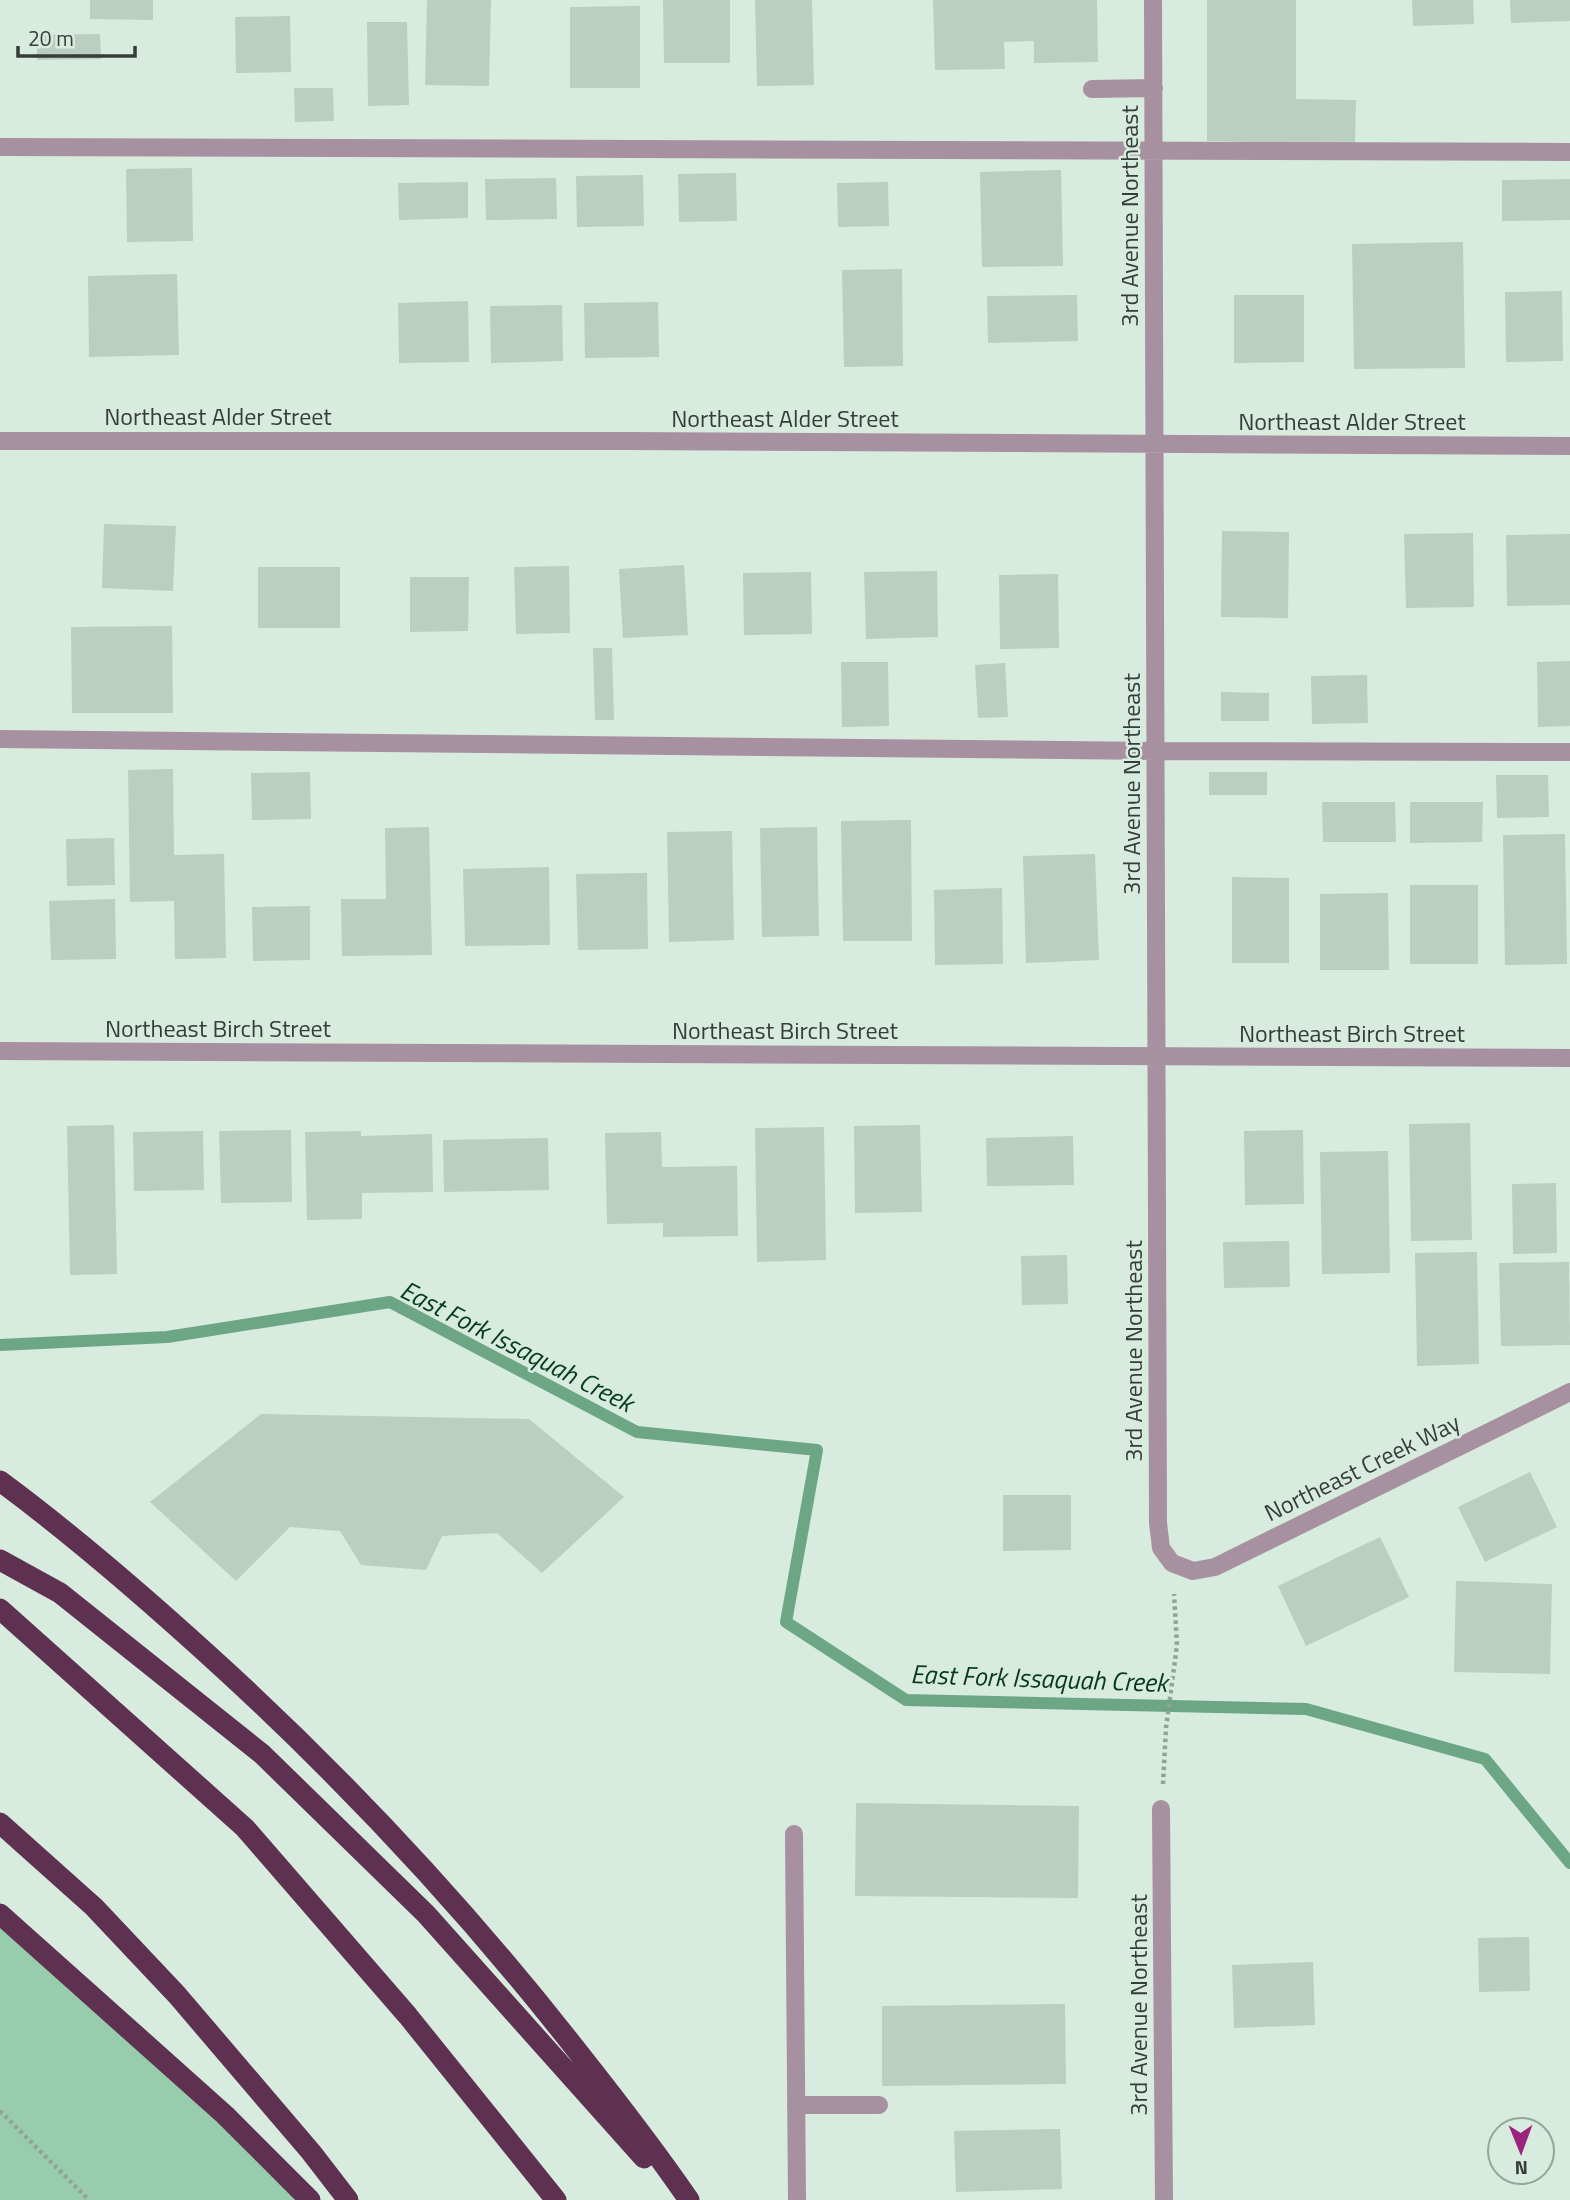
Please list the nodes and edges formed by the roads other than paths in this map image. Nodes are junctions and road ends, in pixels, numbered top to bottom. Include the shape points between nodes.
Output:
1 (1153, 0) edge
2 (1154, 88) junction
3 (1092, 89) dead end
4 (0, 147) edge
5 (1154, 152) junction
6 (1570, 152) edge
7 (0, 441) edge
8 (1154, 444) junction
9 (1570, 446) edge
10 (0, 738) edge
11 (1156, 751) junction
12 (1570, 752) edge
13 (0, 1051) edge
14 (1156, 1057) junction
15 (1570, 1058) edge
16 (1570, 1392) edge
17 (0, 1481) edge
18 (0, 1560) edge
19 (1172, 1563) joint
20 (0, 1609) edge
21 (1161, 1809) road end
22 (0, 1823) edge
23 (794, 1834) dead end
24 (0, 1914) edge
25 (796, 2105) junction
26 (879, 2105) dead end
27 (310, 2200) edge
28 (348, 2200) edge
29 (556, 2200) edge
30 (678, 2200) edge
31 (689, 2200) edge
32 (797, 2200) edge
33 (1164, 2200) edge

1 - 2 street, 3rd Avenue Northeast
2 - 3 street
2 - 5 street, 3rd Avenue Northeast
4 - 5 street
5 - 6 street
5 - 8 street, 3rd Avenue Northeast
7 - 8 street, Northeast Alder Street
8 - 9 street, Northeast Alder Street
8 - 11 street, 3rd Avenue Northeast
10 - 11 street
11 - 12 street
11 - 14 street, 3rd Avenue Northeast
13 - 14 street, Northeast Birch Street
14 - 15 street, Northeast Birch Street
14 - 19 street, 3rd Avenue Northeast via 1158,1523 1161,1548
16 - 19 street, Northeast Creek Way via 1215,1567 1193,1571
17 - 31 highway via 172,1621 271,1712 434,1878 532,1993
18 - 30 highway via 60,1593 262,1754 426,1914
20 - 29 highway via 245,1828 408,2016
21 - 33 street, 3rd Avenue Northeast
22 - 28 highway via 94,1907 177,1995
23 - 25 street
24 - 27 highway via 225,2115
25 - 26 street
25 - 32 street

